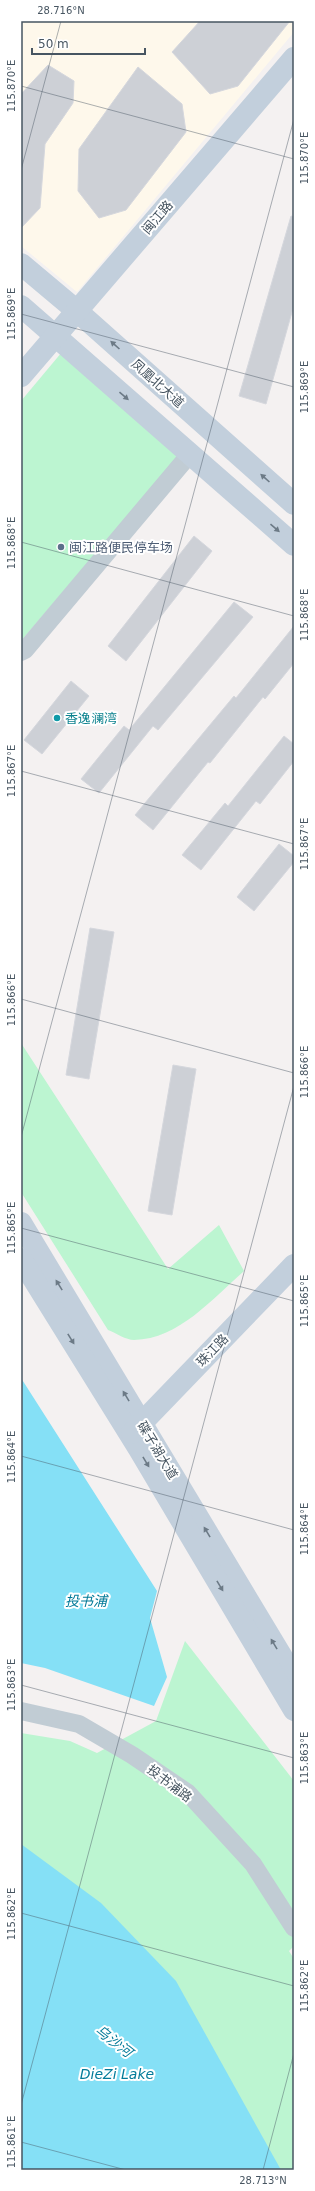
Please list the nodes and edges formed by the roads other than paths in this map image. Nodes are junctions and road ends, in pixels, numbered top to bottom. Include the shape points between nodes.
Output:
1 (294, 58) edge
2 (21, 264) edge
3 (21, 306) edge
4 (77, 311) junction
5 (56, 335) junction
6 (21, 376) edge
7 (190, 454) junction
8 (294, 504) edge
9 (294, 545) edge
10 (21, 652) edge
11 (21, 1223) edge
12 (21, 1259) edge
13 (294, 1265) edge
14 (136, 1429) junction
15 (294, 1677) edge
16 (294, 1710) edge
17 (21, 1711) edge
18 (294, 1928) edge

1 - 4 main road, 闽江路
2 - 4 main road, 凤凰北大道
3 - 5 main road
4 - 5 main road, 闽江路
8 -> 4 main road, 凤凰北大道
5 - 6 main road, 闽江路
5 -> 7 main road
7 -> 9 main road
7 - 10 street
14 -> 11 main road, 碟子湖大道
12 -> 14 main road, 碟子湖大道
13 - 14 main road, 珠江路
15 -> 14 main road, 碟子湖大道
14 -> 16 main road, 碟子湖大道
17 - 18 street, 投书浦路 via 80,1724 188,1793 253,1864

